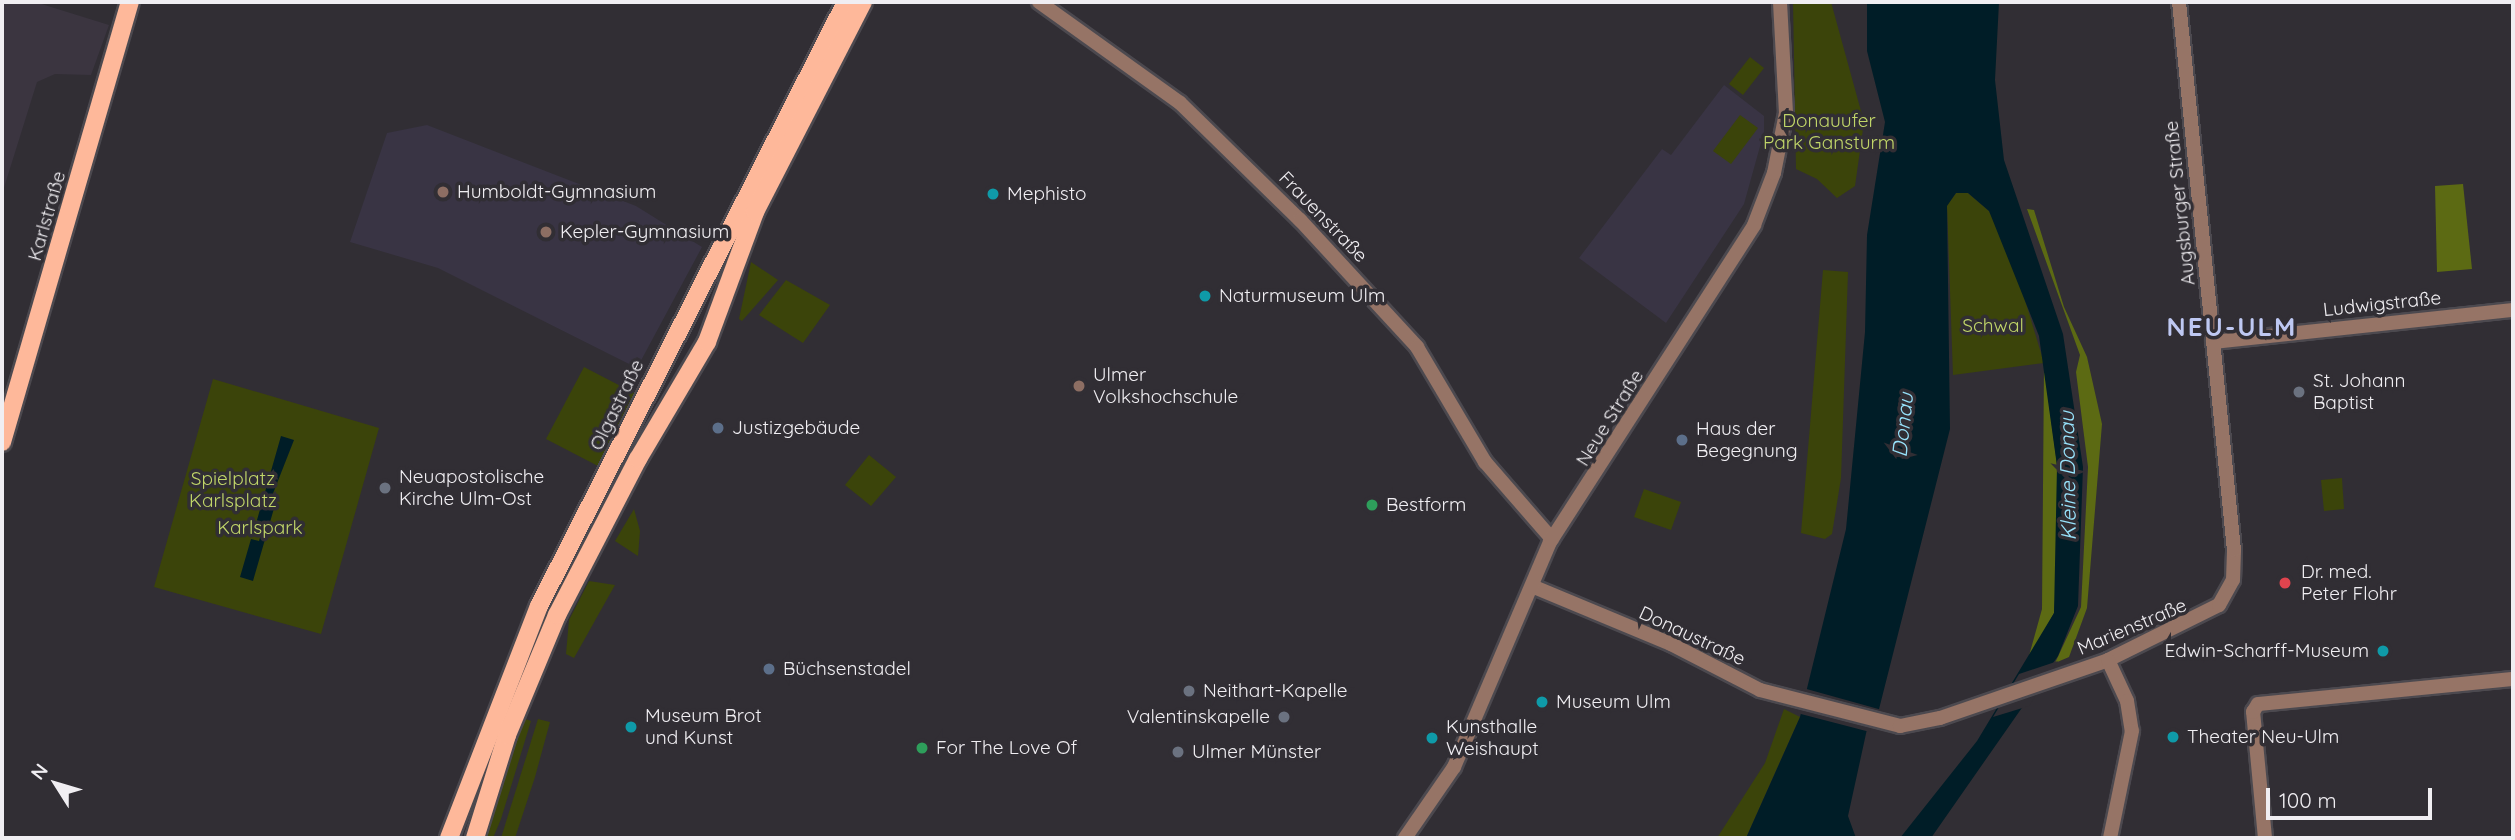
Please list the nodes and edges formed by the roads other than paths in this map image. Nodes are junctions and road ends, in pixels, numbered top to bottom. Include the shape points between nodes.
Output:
1 (130, 2) edge
2 (846, 2) edge
3 (863, 2) edge
4 (1039, 2) edge
5 (1780, 2) edge
6 (2179, 2) edge
7 (2513, 310) edge
8 (2213, 342) junction
9 (2, 442) edge
10 (1552, 539) junction
11 (1534, 587) junction
12 (2218, 605) joint
13 (2108, 660) junction
14 (2513, 679) edge
15 (2001, 697) joint
16 (449, 838) edge
17 (475, 838) edge
18 (1405, 838) edge
19 (2110, 838) edge
20 (2265, 838) edge

1 - 9 main road, Karlstraße
2 - 16 main road, Olgastraße via 539,606
3 - 17 main road via 760,202 707,342 638,459 557,615 507,735
4 - 10 street, Frauenstraße via 1180,103 1300,220 1417,347 1485,462
5 - 10 street, Neue Straße via 1786,113 1765,201 1727,275
6 - 8 street, Augsburger Straße
7 - 8 street, Ludwigstraße
8 - 12 street, Augsburger Straße via 2235,571
10 - 11 street, Neue Straße
11 - 15 street, Donaustraße via 1791,698 1883,723 1913,725
11 - 18 street, Neue Straße via 1454,767
12 - 13 street, Marienstraße
13 - 15 street, Marienstraße
13 - 19 street via 2127,701 2132,731
14 - 20 street via 2267,702 2253,712

